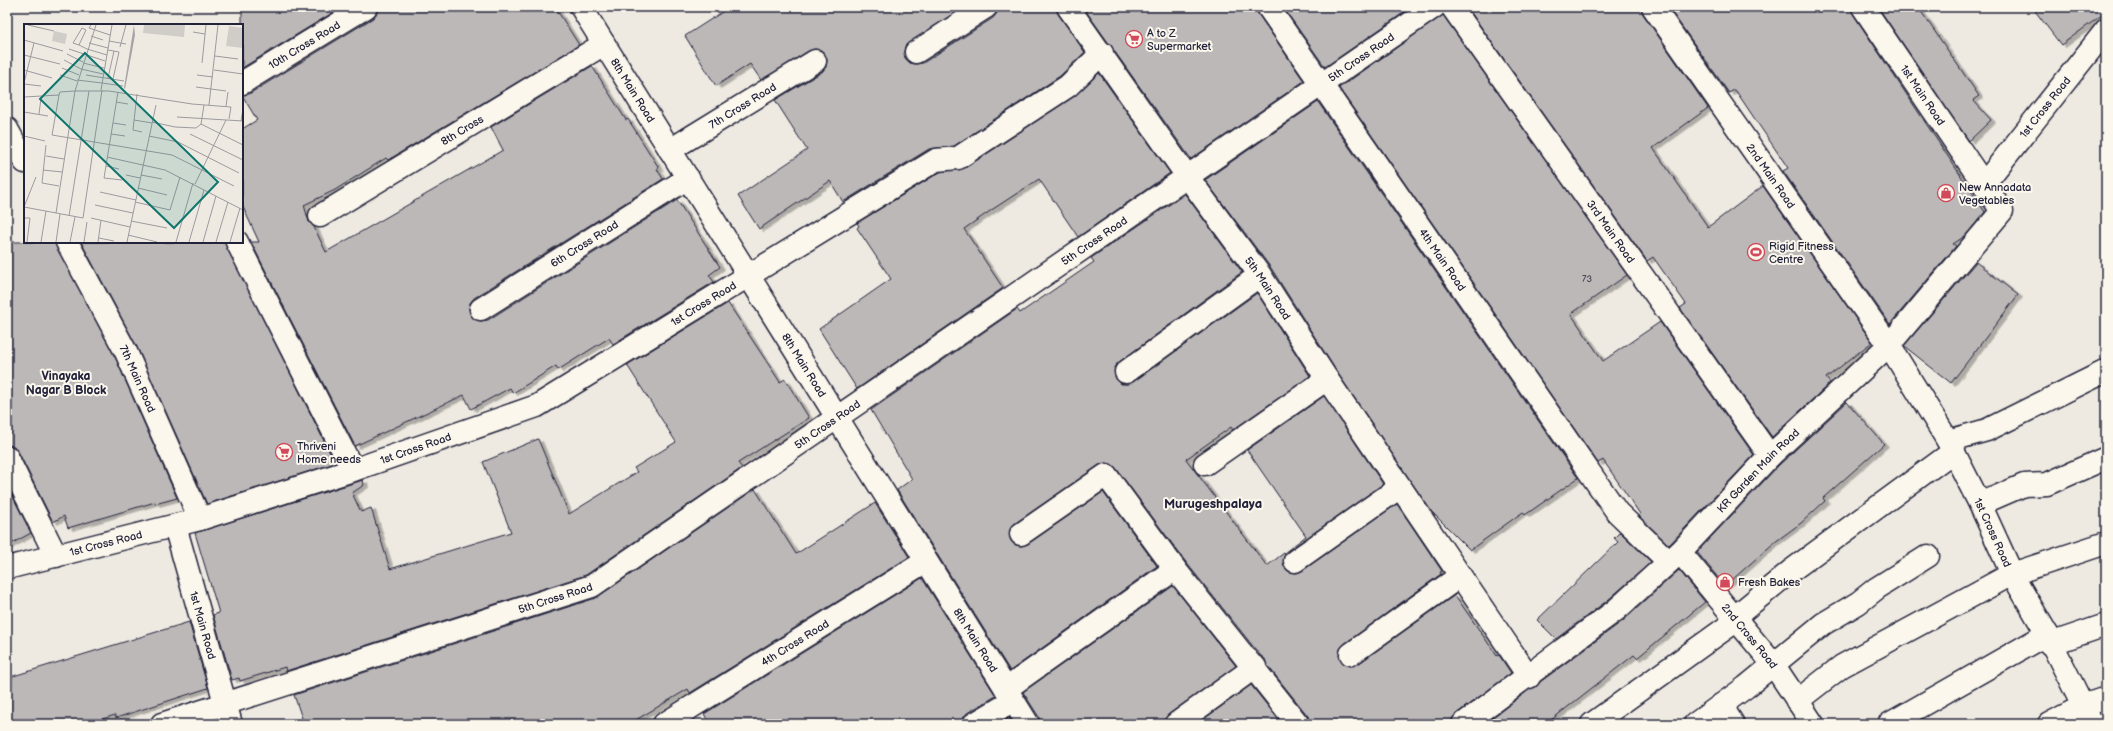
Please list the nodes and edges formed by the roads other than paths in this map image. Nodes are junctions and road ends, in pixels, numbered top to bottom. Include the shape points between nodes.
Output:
1 (366, 7) edge
2 (581, 7) edge
3 (986, 7) edge
4 (1068, 7) edge
5 (1268, 7) edge
6 (1434, 7) edge
7 (1452, 7) edge
8 (1653, 7) edge
9 (1863, 7) edge
10 (2106, 30) edge
11 (604, 44) junction
12 (916, 52) dead end
13 (1102, 53) junction
14 (815, 61) dead end
15 (243, 82) edge
16 (1321, 84) junction
17 (7, 128) edge
18 (670, 150) junction
19 (24, 160) edge
20 (1187, 176) junction
21 (688, 178) junction
22 (1984, 184) junction
23 (320, 216) dead end
24 (69, 243) edge
25 (238, 243) edge
26 (748, 275) junction
27 (1260, 275) junction
28 (481, 309) dead end
29 (1889, 345) junction
30 (2106, 371) edge
31 (1126, 372) dead end
32 (1327, 379) junction
33 (836, 416) junction
34 (1951, 446) junction
35 (1770, 456) junction
36 (7, 457) edge
37 (2106, 458) edge
38 (1205, 464) dead end
39 (353, 470) junction
40 (1400, 487) junction
41 (1980, 504) junction
42 (1617, 512) joint
43 (200, 519) junction
44 (174, 526) junction
45 (1021, 534) dead end
46 (2106, 543) edge
47 (56, 556) junction
48 (1928, 556) dead end
49 (1675, 557) junction
50 (926, 561) junction
51 (1295, 561) dead end
52 (7, 568) edge
53 (1175, 569) junction
54 (2012, 574) junction
55 (1460, 576) junction
56 (1736, 619) junction
57 (2106, 625) edge
58 (2049, 639) junction
59 (1351, 654) dead end
60 (1772, 664) junction
61 (1255, 667) junction
62 (1529, 677) junction
63 (1010, 695) junction
64 (2106, 698) edge
65 (1797, 701) junction
66 (1721, 705) junction
67 (228, 714) edge
68 (2088, 715) edge
69 (162, 724) edge
70 (664, 724) edge
71 (974, 724) edge
72 (1028, 724) edge
73 (1176, 724) edge
74 (1298, 724) edge
75 (1463, 724) edge
76 (1592, 724) edge
77 (1695, 724) edge
78 (1733, 724) edge
79 (1813, 724) edge
80 (1889, 724) edge
81 (2049, 724) edge

1 - 15 street, 10th Cross Road
2 - 11 street, 8th Main Road
3 - 12 street
4 - 13 street, 5th Main Road
5 - 16 street, 4th Main Road
6 - 16 street, 5th Cross Road
7 - 35 street, 3rd Main Road
8 - 29 street, 2nd Main Road
9 - 22 street, 1st Main Road
10 - 22 street, 1st Cross Road
11 - 18 street, 8th Main Road
11 - 23 street, 8th Cross
13 - 20 street, 5th Main Road
13 - 26 street via 1068,86 958,158 936,160
14 - 18 street, 7th Cross Road
16 - 20 street, 5th Cross Road
16 - 42 street, 4th Main Road
17 - 19 street
18 - 21 street, 8th Main Road
20 - 27 street, 5th Main Road
20 - 33 street, 5th Cross Road
21 - 26 street, 8th Main Road
21 - 28 street, 6th Cross Road
22 - 29 street, KR Garden Main Road via 2002,211
24 - 43 street, 7th Main Road via 126,352
25 - 39 street
26 - 33 street, 8th Main Road
26 - 39 street, 1st Cross Road via 537,406
27 - 31 street
27 - 32 street, 5th Main Road
29 - 34 street, 1st Cross Road
29 - 35 street, KR Garden Main Road
30 - 34 street
32 - 38 street
32 - 40 street, 5th Main Road
33 - 50 street, 8th Main Road
33 - 67 street, 5th Cross Road via 592,586
34 - 41 street, 1st Cross Road
34 - 56 street via 1792,570
35 - 49 street, KR Garden Main Road
36 - 47 street
37 - 41 street via 2047,484 2024,485
39 - 43 street, 1st Cross Road
40 - 51 street
40 - 55 street, 5th Main Road
41 - 54 street, 1st Cross Road
42 - 49 street, 2nd Cross Road
43 - 44 street, 1st Cross Road
44 - 47 street, 1st Cross Road
44 - 67 street, 1st Main Road
45 - 53 street via 1106,475
46 - 54 street
47 - 52 street, 1st Cross Road
48 - 60 street via 1823,624
49 - 56 street, 2nd Cross Road
49 - 62 street, KR Garden Main Road via 1616,610
50 - 63 street, 8th Main Road
50 - 70 street, 4th Cross Road
53 - 61 street
53 - 63 street
54 - 58 street, 1st Cross Road
54 - 65 street via 1842,666
55 - 59 street
55 - 62 street, 5th Main Road
56 - 60 street, 2nd Cross Road
56 - 76 street
57 - 58 street
58 - 68 street, 1st Cross Road
58 - 80 street
60 - 65 street, 2nd Cross Road
60 - 66 street
61 - 73 street
61 - 74 street
62 - 75 street, KR Garden Main Road
63 - 71 street
63 - 72 street, 8th Main Road
64 - 68 street
65 - 79 street, 2nd Cross Road
66 - 77 street
66 - 78 street
67 - 69 street, 5th Cross Road
68 - 81 street

